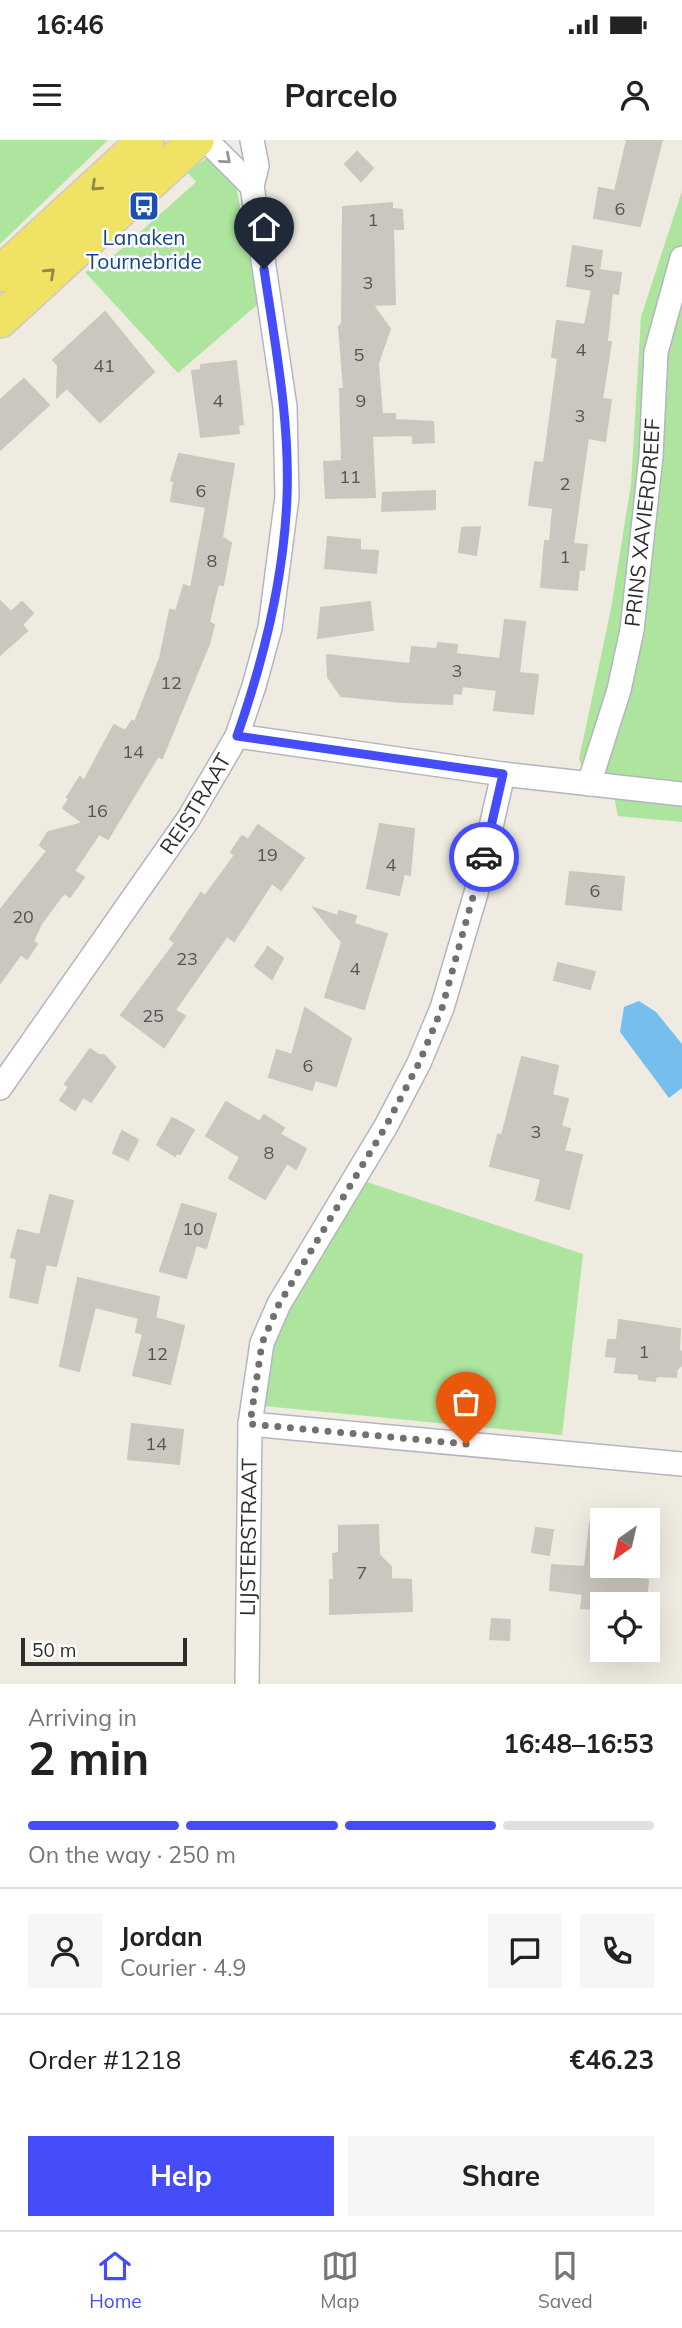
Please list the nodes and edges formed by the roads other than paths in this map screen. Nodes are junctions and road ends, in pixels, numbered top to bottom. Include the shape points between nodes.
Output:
1 (146, 140) edge
2 (252, 140) edge
3 (195, 141) edge
4 (252, 186) junction
5 (682, 258) edge
6 (0, 274) edge
7 (0, 320) edge
8 (237, 736) junction
9 (503, 774) junction
10 (589, 784) junction
11 (682, 794) edge
12 (0, 1088) edge
13 (250, 1424) junction
14 (682, 1464) edge
15 (247, 1684) edge

1 -> 6 main road
2 - 4 street, REISTRAAT via 257,166
3 -> 4 street via 211,145
7 -> 3 main road
4 - 8 street, REISTRAAT via 285,407 287,497 270,628
5 - 10 street, PRINS XAVIERDREEF via 656,352 632,630
8 - 9 street
8 - 12 street, REISTRAAT via 190,818
9 - 10 street
9 - 13 street, LIJSTERSTRAAT via 476,893 442,1008 386,1126 279,1304 262,1343
10 - 11 street
13 - 14 street
13 - 15 street, LIJSTERSTRAAT

